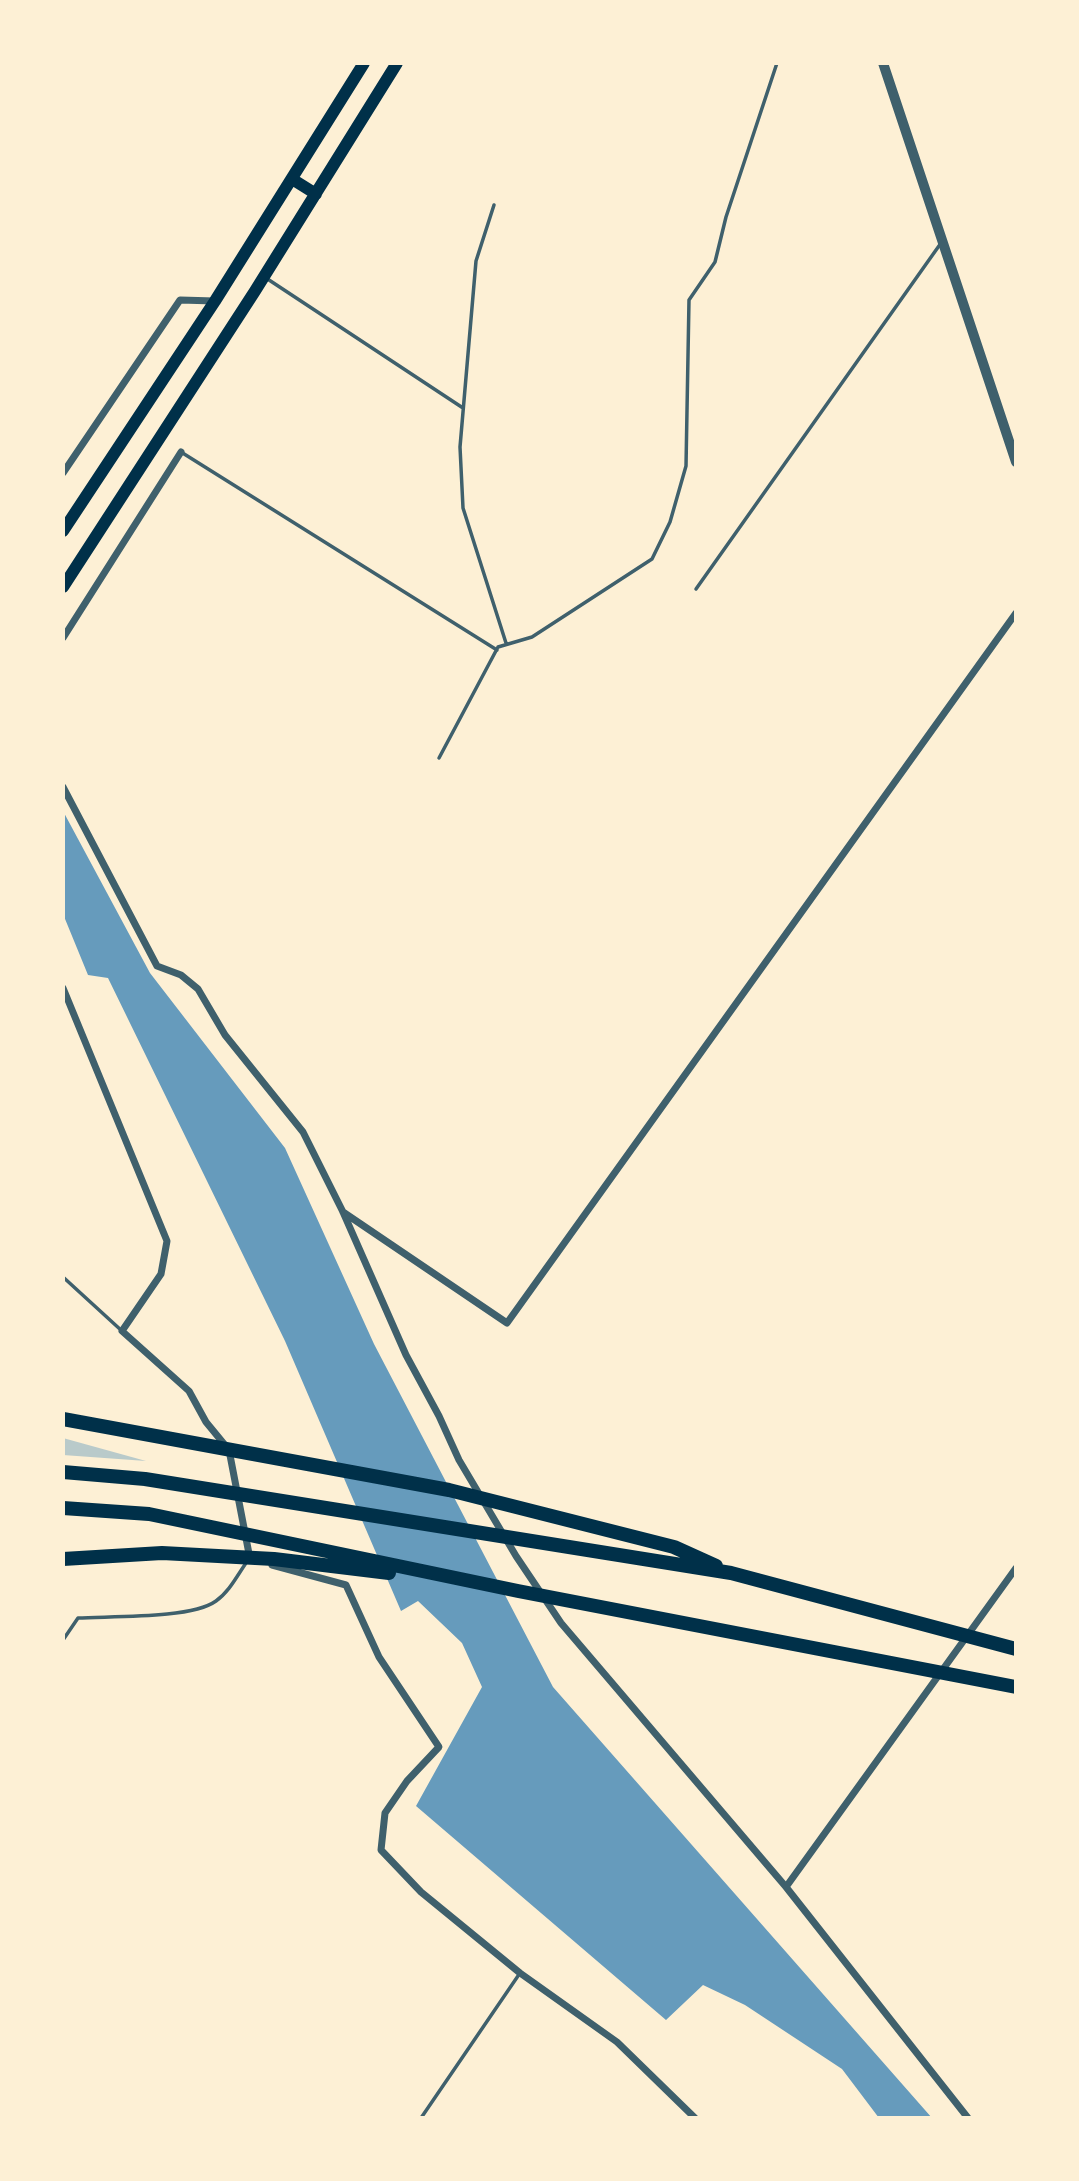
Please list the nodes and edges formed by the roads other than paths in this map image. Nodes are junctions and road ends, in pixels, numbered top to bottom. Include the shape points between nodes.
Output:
1 (365, 63) edge
2 (397, 63) edge
3 (777, 63) edge
4 (883, 63) edge
5 (292, 179) junction
6 (316, 194) junction
7 (494, 205) dead end
8 (942, 241) junction
9 (265, 276) junction
10 (215, 301) junction
11 (463, 408) junction
12 (181, 452) joint
13 (1016, 462) edge
14 (63, 473) edge
15 (63, 531) edge
16 (63, 587) edge
17 (696, 589) dead end
18 (1016, 613) edge
19 (63, 638) edge
20 (506, 643) junction
21 (496, 650) junction
22 (439, 758) dead end
23 (63, 787) edge
24 (63, 988) edge
25 (343, 1212) junction
26 (63, 1277) edge
27 (122, 1331) junction
28 (63, 1419) edge
29 (63, 1472) edge
30 (63, 1508) edge
31 (248, 1558) junction
32 (63, 1559) edge
33 (1016, 1568) edge
34 (731, 1573) junction
35 (518, 1591) junction
36 (63, 1640) edge
37 (1016, 1650) edge
38 (1016, 1687) edge
39 (786, 1887) junction
40 (520, 1973) junction
41 (421, 2118) edge
42 (695, 2118) edge
43 (968, 2118) edge

1 - 5 main road
2 - 6 main road
3 - 20 lane via 715,262 689,300 685,466 670,522 652,559 532,637
4 - 8 street
5 - 6 main road
5 - 10 main road
6 - 9 main road
7 - 11 lane via 476,261
8 - 13 street
8 - 17 lane
9 - 11 lane
9 - 16 main road
10 - 14 street via 180,300
10 - 15 main road
11 - 20 lane via 463,508
12 - 19 street
12 - 21 lane
18 - 25 street via 507,1324
20 - 21 lane
21 - 22 lane
23 - 25 street via 157,966 181,975 198,989 225,1035 303,1132
24 - 27 street via 167,1241 161,1274
25 - 39 street via 406,1355 459,1460 516,1556 561,1623
26 - 27 lane
27 - 31 street via 189,1391 229,1450
28 - 34 highway via 449,1490 674,1547
29 - 34 highway via 145,1479
30 - 35 highway via 149,1514
31 - 36 lane via 216,1602 193,1611 78,1618
31 - 40 street via 346,1585 379,1657 439,1747 385,1813 381,1850 421,1892
32 - 35 highway via 162,1553 337,1565
33 - 39 street
34 - 37 highway
35 - 38 highway
39 - 43 street
40 - 41 lane
40 - 42 street via 617,2042

